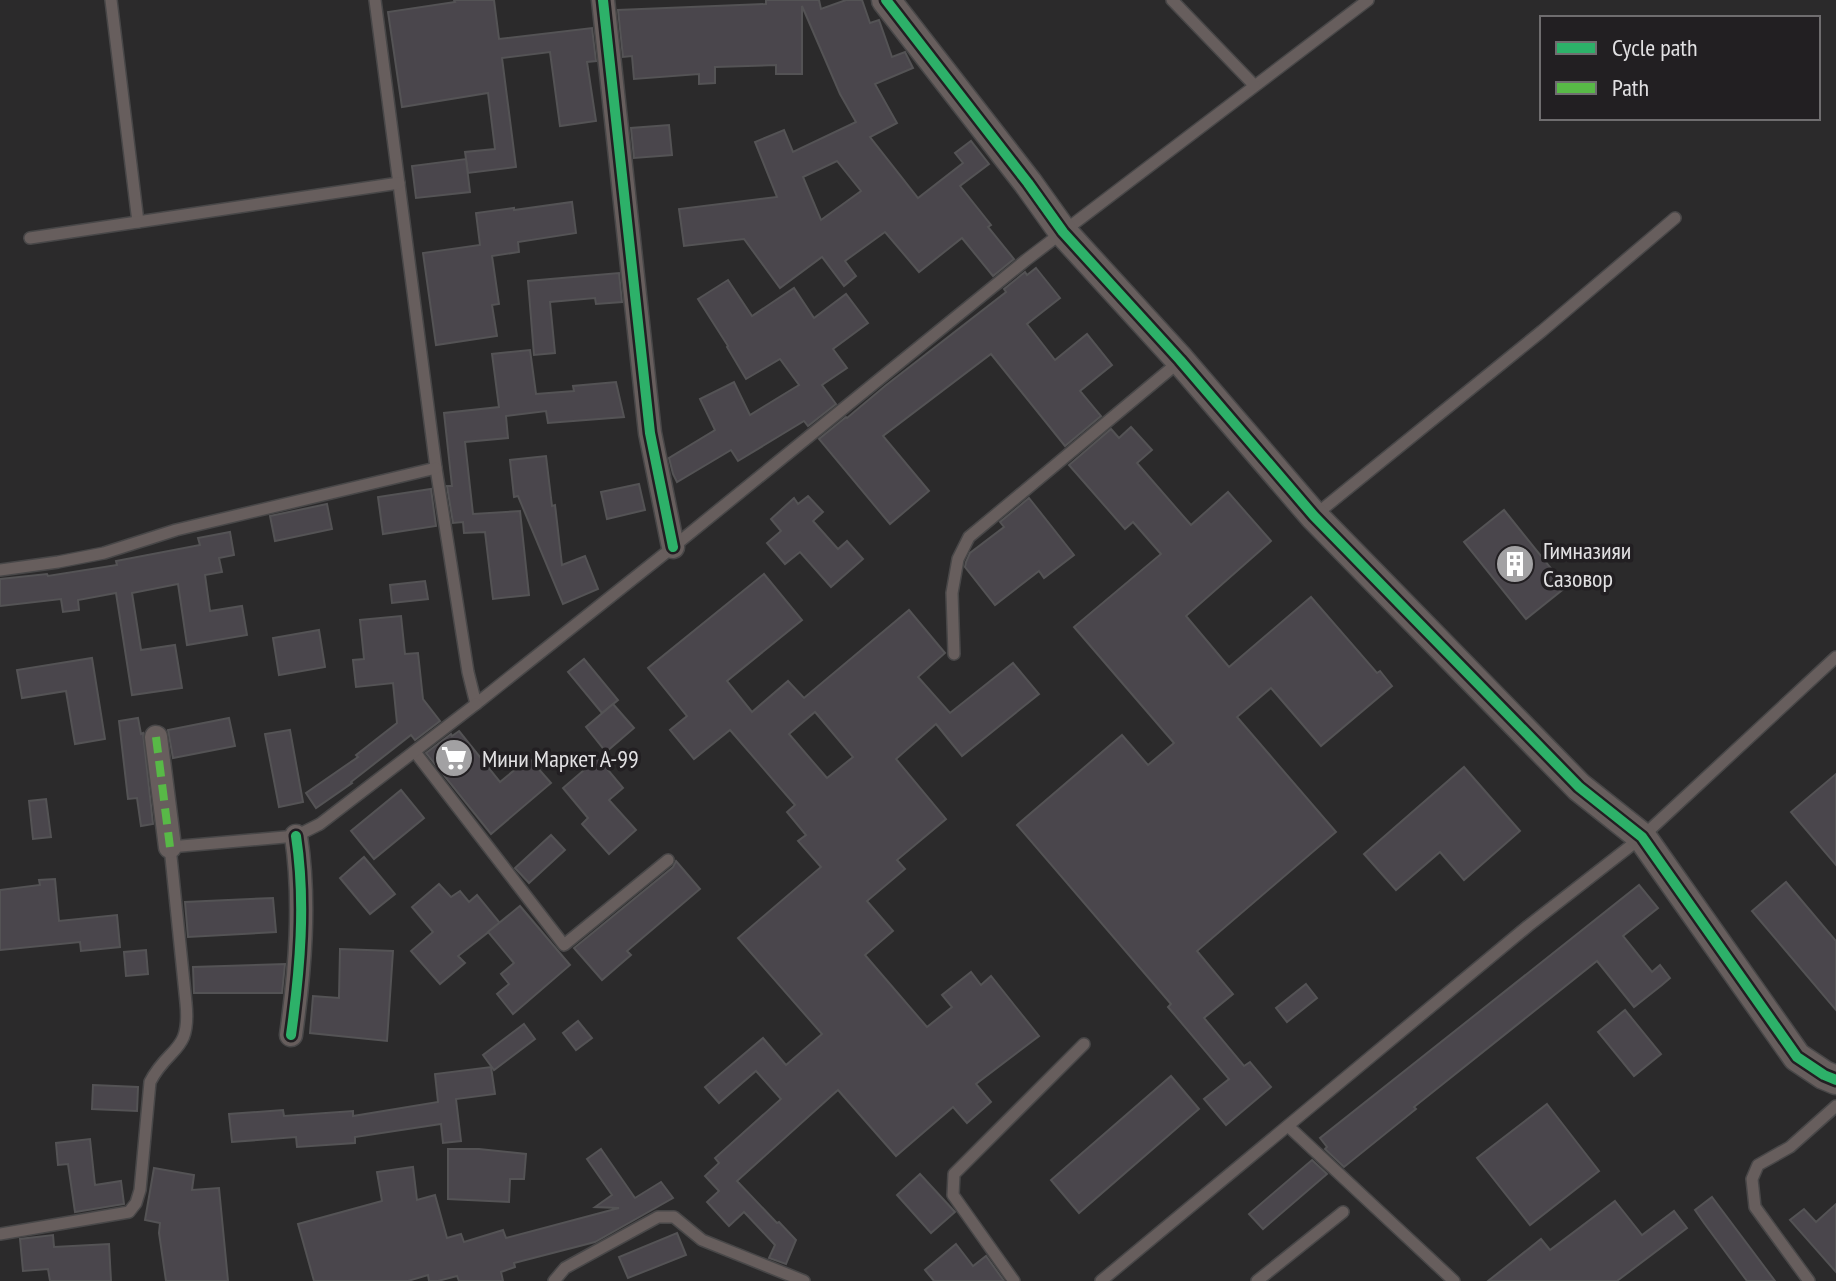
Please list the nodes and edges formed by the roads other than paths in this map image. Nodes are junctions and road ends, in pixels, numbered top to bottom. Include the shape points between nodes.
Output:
1 (111, 0) edge
2 (375, 0) edge
3 (603, 0) edge
4 (1172, 0) edge
5 (1368, 0) edge
6 (893, 3) edge
7 (1254, 85) junction
8 (399, 183) junction
9 (1675, 218) dead end
10 (138, 222) junction
11 (1063, 232) junction
12 (30, 238) dead end
13 (1180, 360) junction
14 (436, 468) junction
15 (1314, 516) junction
16 (673, 547) junction
17 (0, 570) edge
18 (954, 654) dead end
19 (1836, 657) edge
20 (476, 704) junction
21 (156, 737) dead end
22 (415, 752) junction
23 (296, 836) junction
24 (1642, 837) junction
25 (170, 847) junction
26 (668, 860) dead end
27 (291, 1035) dead end
28 (1084, 1044) dead end
29 (1832, 1074) edge
30 (1836, 1106) edge
31 (1288, 1126) junction
32 (1343, 1212) dead end
33 (0, 1234) edge
34 (554, 1281) edge
35 (804, 1281) edge
36 (1014, 1281) edge
37 (1101, 1281) edge
38 (1257, 1281) edge
39 (1454, 1281) edge
40 (1809, 1281) edge

1 - 10 lane
2 - 8 lane
3 - 16 street via 650,433
4 - 7 lane
5 - 7 lane
6 - 11 street
7 - 11 lane
8 - 10 lane
8 - 14 lane
9 - 15 lane
10 - 12 lane
11 - 13 street
11 - 16 lane
13 - 15 street
13 - 18 lane via 969,537 958,559 952,593
14 - 17 lane via 176,530 104,553
14 - 20 lane
15 - 24 street via 1579,787
16 - 20 lane
19 - 24 lane
20 - 22 lane
21 - 25 street
22 - 23 lane via 320,824
22 - 26 lane via 564,945
23 - 25 lane
23 - 27 street via 301,910
24 - 29 street via 1797,1057
24 - 31 lane
25 - 33 lane via 187,1029 181,1045 150,1082 136,1203 129,1212
28 - 36 lane via 954,1174 953,1195
30 - 40 lane via 1790,1147 1758,1165 1752,1179 1755,1207
31 - 37 lane
31 - 39 lane
32 - 38 lane
34 - 35 lane via 565,1268 658,1217 674,1217 702,1240

